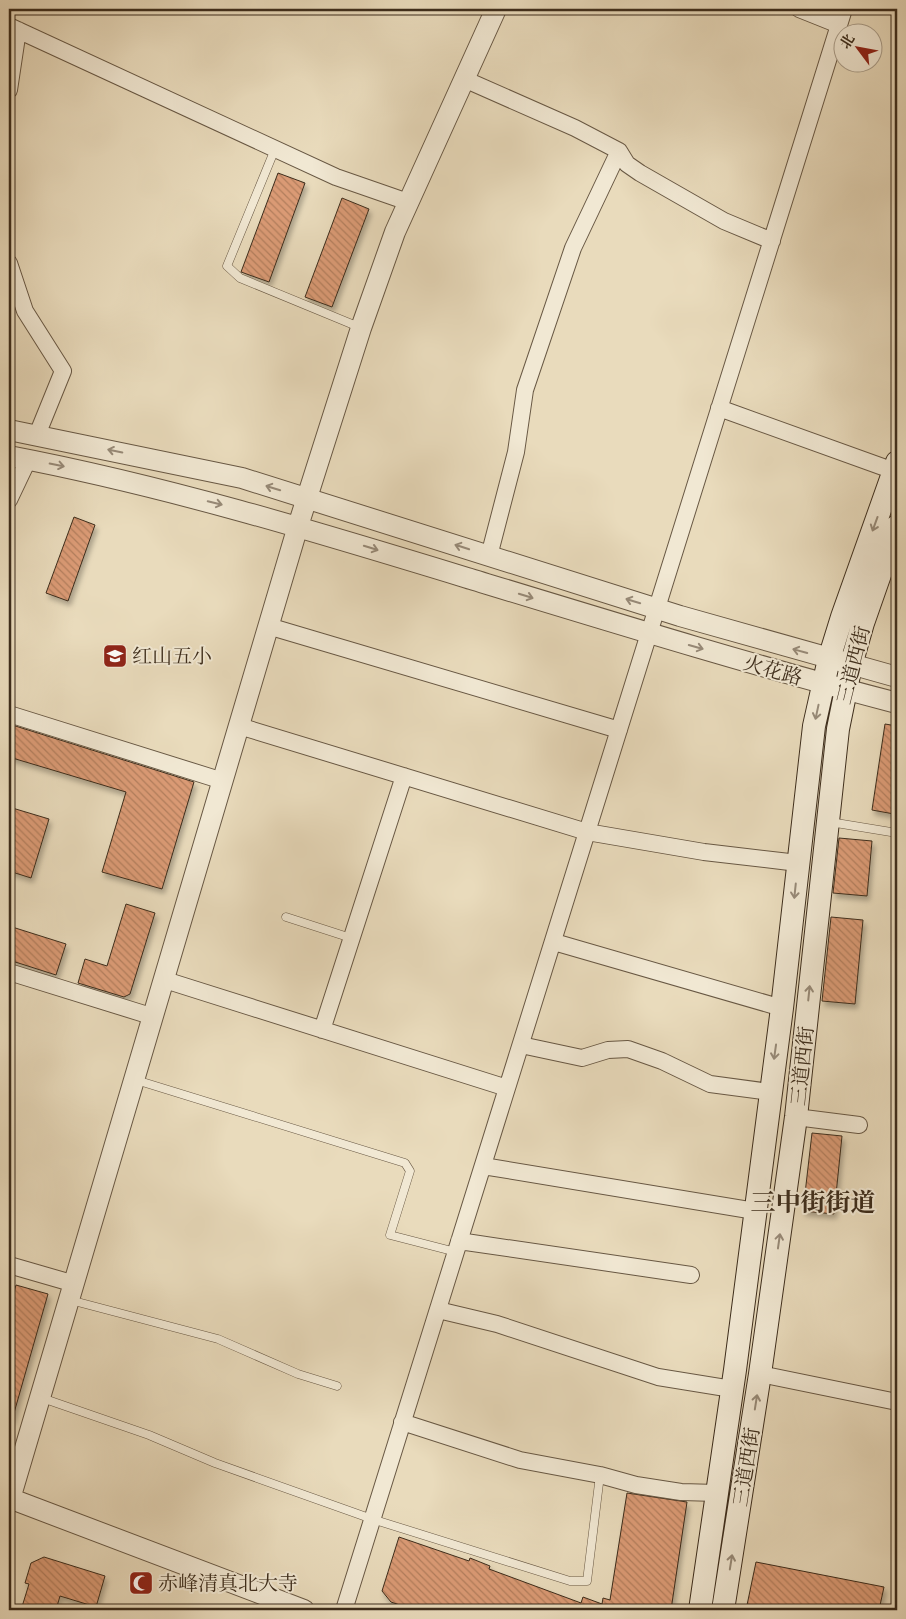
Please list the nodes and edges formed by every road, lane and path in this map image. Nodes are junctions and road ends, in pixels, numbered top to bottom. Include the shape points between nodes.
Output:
1 (496, 9) edge
2 (799, 9) edge
3 (844, 9) edge
4 (840, 22) edge
5 (834, 23) edge
6 (13, 28) edge
7 (834, 41) edge
8 (464, 79) junction
9 (9, 90) edge
10 (275, 149) junction
11 (619, 151) junction
12 (408, 202) junction
13 (772, 240) junction
14 (9, 263) edge
15 (361, 328) junction
16 (719, 408) junction
17 (9, 430) edge
18 (37, 435) junction
19 (18, 458) edge
20 (896, 466) edge
21 (308, 498) junction
22 (9, 500) edge
23 (298, 526) junction
24 (897, 526) edge
25 (489, 556) junction
26 (657, 609) junction
27 (268, 626) junction
28 (649, 633) junction
29 (829, 659) junction
30 (851, 665) junction
31 (897, 677) edge
32 (823, 684) junction
33 (845, 690) junction
34 (897, 703) edge
35 (9, 714) edge
36 (239, 726) junction
37 (619, 730) junction
38 (404, 776) junction
39 (223, 781) junction
40 (828, 822) junction
41 (587, 832) junction
42 (897, 833) edge
43 (798, 863) junction
44 (286, 917) dead end
45 (352, 938) junction
46 (554, 942) junction
47 (9, 972) edge
48 (165, 980) junction
49 (782, 1008) junction
50 (154, 1017) junction
51 (322, 1030) junction
52 (521, 1045) junction
53 (136, 1080) junction
54 (507, 1088) junction
55 (770, 1092) junction
56 (796, 1117) junction
57 (859, 1126) dead end
58 (483, 1166) junction
59 (755, 1211) junction
60 (458, 1246) junction
61 (9, 1265) edge
62 (691, 1275) dead end
63 (72, 1292) junction
64 (438, 1310) junction
65 (760, 1374) junction
66 (337, 1386) dead end
67 (732, 1389) junction
68 (40, 1397) junction
69 (897, 1402) edge
70 (402, 1422) junction
71 (600, 1475) junction
72 (717, 1493) junction
73 (9, 1499) edge
74 (372, 1519) junction
75 (304, 1610) edge
76 (344, 1610) edge
77 (700, 1610) edge
78 (723, 1610) edge

1 - 8 street
2 - 5 street
3 - 4 street
6 - 9 street
6 - 10 street
7 - 13 street
8 - 11 street
8 - 12 street
10 - 12 street via 336,177
10 - 15 lane via 227,266 240,278
11 - 13 street via 640,173 724,221
11 - 25 street via 573,248 525,390 516,452
12 - 15 street
13 - 16 street
14 - 18 street via 26,310 63,371
15 - 21 street
16 - 20 street
16 - 26 street
17 - 18 street
21 -> 18 street via 242,478
19 - 22 street
19 -> 23 street, 火花路 via 96,473
20 -> 29 main road
21 - 23 street
25 -> 21 street
23 - 27 street
23 -> 28 street, 火花路
24 - 30 main road, 三道西街
26 -> 25 street
26 - 28 street
29 -> 26 street
27 - 36 street
27 - 37 street
28 -> 32 street, 火花路
28 - 37 street
29 - 30 street
29 - 32 main road
30 - 31 street
30 - 33 main road, 三道西街
32 - 33 street, 火花路
32 -> 43 main road via 814,726
33 - 34 street, 火花路
33 - 40 main road, 三道西街
35 - 39 street
36 - 38 street
36 - 39 street
37 - 41 street
38 - 41 street
38 - 45 street
39 - 48 street
40 - 42 lane
56 -> 40 main road, 三道西街
41 - 43 street via 704,852
41 - 46 street
43 -> 49 main road
44 - 45 lane
45 - 51 street
46 - 49 street
46 - 52 street
47 - 50 street
48 - 50 street
48 - 51 street
49 -> 55 main road
50 - 53 street
51 - 54 street
52 - 54 street
52 - 55 street via 582,1058 608,1050 628,1050 662,1061 710,1084
53 - 60 lane via 405,1162 410,1171 390,1235
53 - 63 street
54 - 58 street
55 - 59 main road
56 - 57 street
65 -> 56 main road, 三道西街
58 - 59 street
58 - 60 street
59 - 67 main road
60 - 62 street
60 - 64 street
61 - 63 street
63 - 66 lane via 218,1339 298,1374
63 - 68 street
64 - 67 street via 497,1324 658,1377
64 - 70 street
65 - 69 street
78 -> 65 main road, 三道西街
67 - 72 main road
68 - 73 street
68 - 74 lane via 149,1435 215,1464
70 - 71 street via 520,1460
70 - 74 street
71 - 72 street via 645,1487
71 - 74 lane via 587,1581 570,1581
72 - 77 main road
73 - 75 street
74 - 76 street

